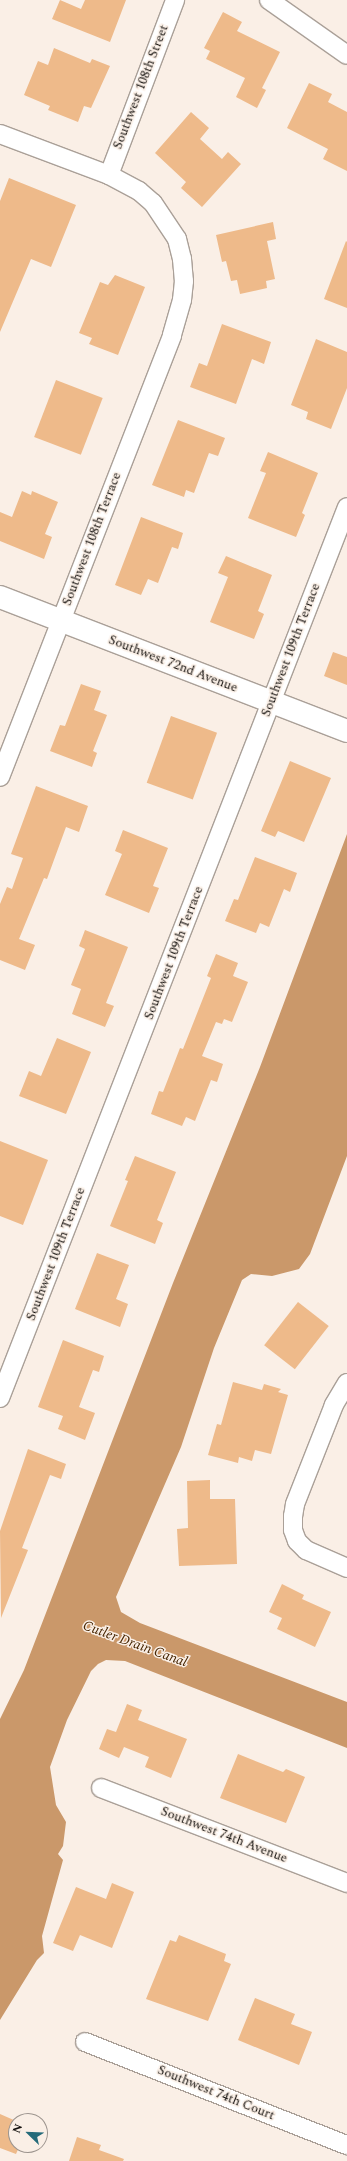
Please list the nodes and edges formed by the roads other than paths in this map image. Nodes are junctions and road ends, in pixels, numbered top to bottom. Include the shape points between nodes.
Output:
1 (175, 0) edge
2 (269, 0) edge
3 (347, 55) edge
4 (0, 134) edge
5 (109, 175) junction
6 (347, 507) edge
7 (0, 597) edge
8 (61, 620) junction
9 (271, 702) junction
10 (347, 731) edge
11 (0, 777) edge
12 (347, 1382) edge
13 (0, 1398) edge
14 (347, 1568) edge
15 (101, 1788) dead end
16 (347, 1883) edge
17 (85, 2042) dead end
18 (347, 2145) edge

1 - 5 street, Southwest 108th Street
2 - 3 street
4 - 5 street, Southwest 108th Terrace
5 - 8 street, Southwest 108th Terrace via 139,191 153,203 167,221 177,239 182,258 182,300 172,336
6 - 9 street, Southwest 109th Terrace
7 - 8 street, Southwest 72nd Avenue
8 - 9 street, Southwest 72nd Avenue
8 - 11 street, Southwest 108th Terrace
9 - 10 street, Southwest 72nd Avenue
9 - 13 street, Southwest 109th Terrace
12 - 14 street via 334,1405 295,1504 293,1530 306,1550
15 - 16 street, Southwest 74th Avenue
17 - 18 street, Southwest 74th Court

